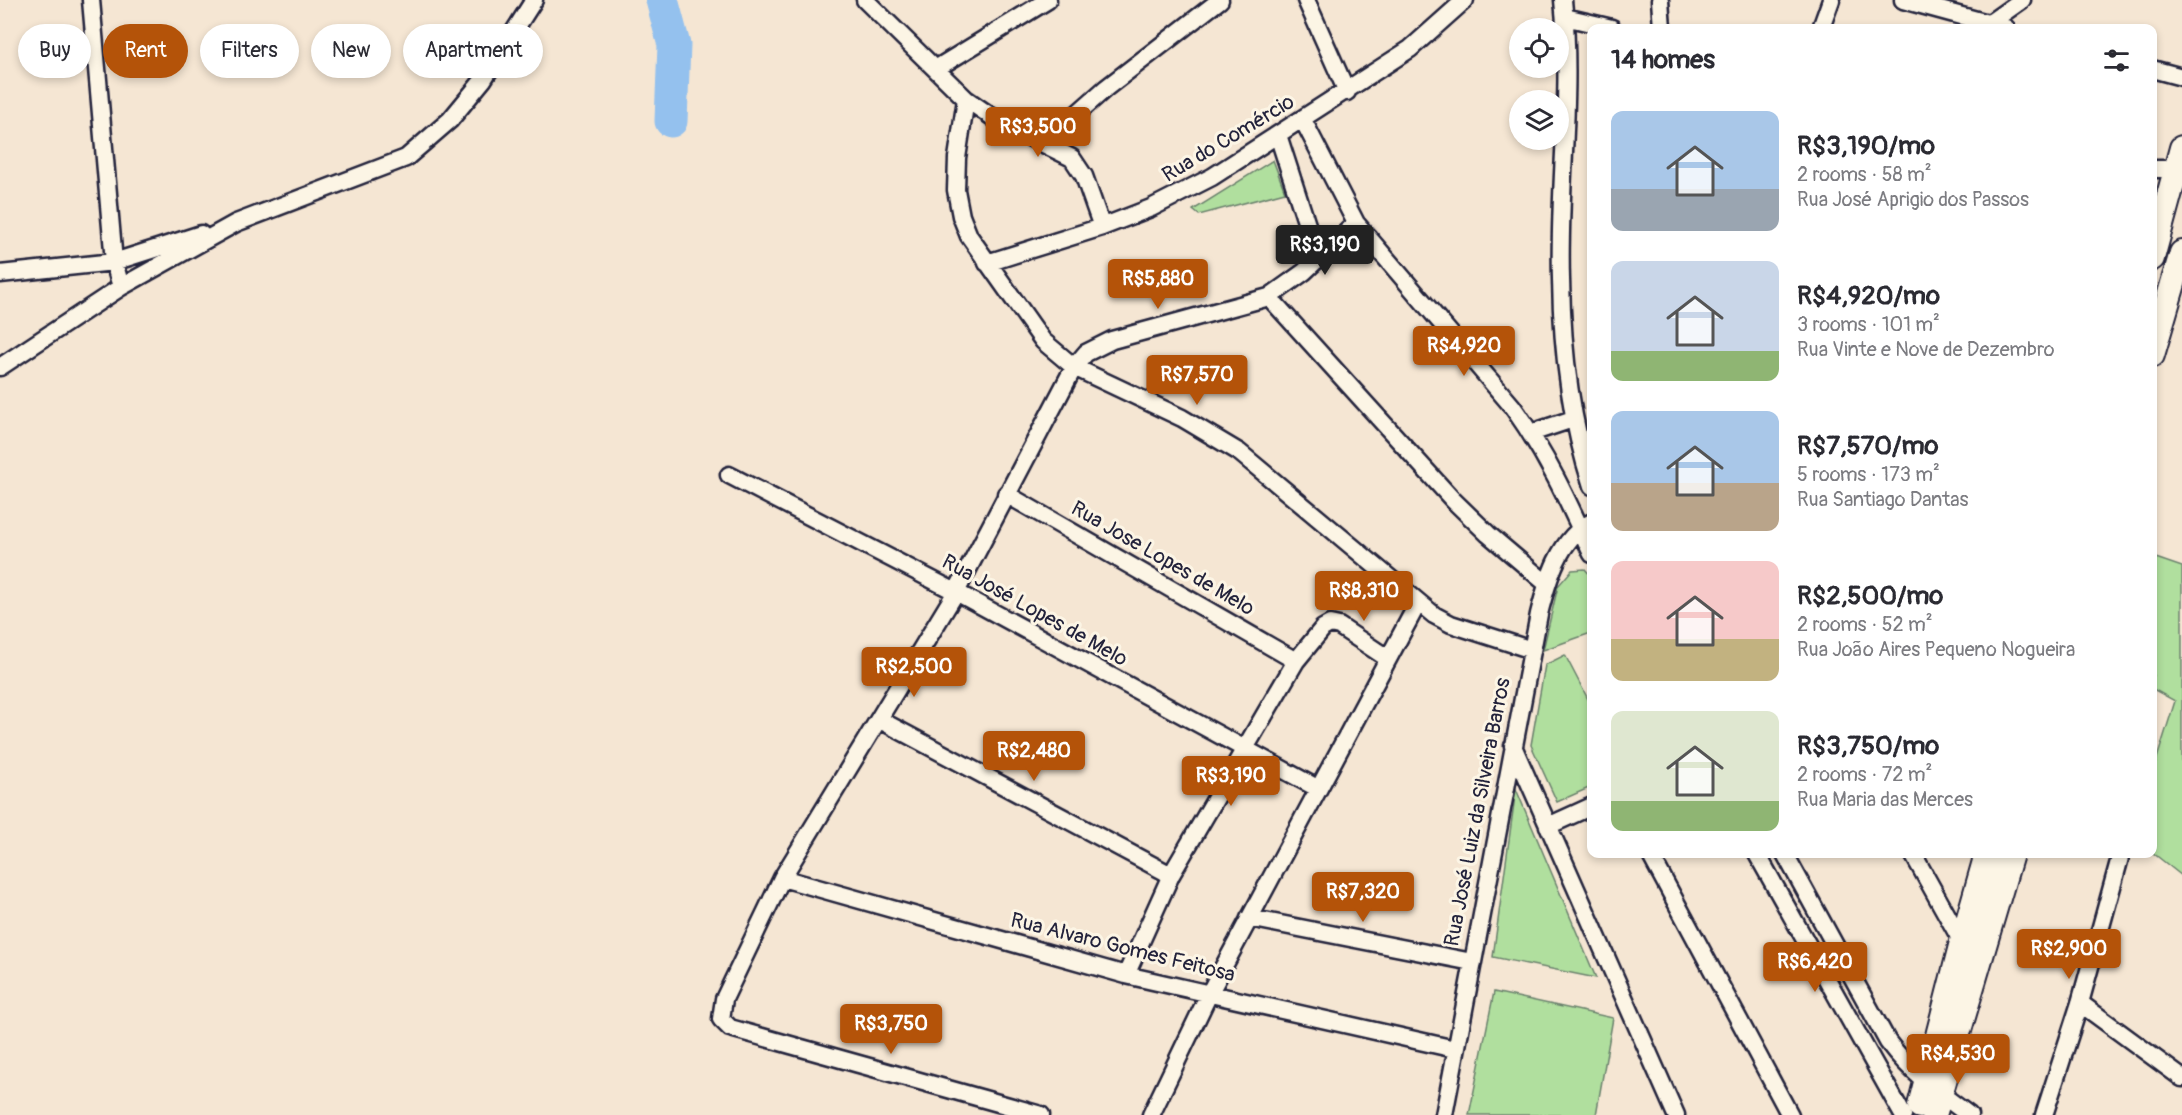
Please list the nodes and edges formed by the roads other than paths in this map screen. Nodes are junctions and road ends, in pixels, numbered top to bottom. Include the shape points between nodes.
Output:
1 (91, 0) edge
2 (534, 0) edge
3 (865, 0) edge
4 (1048, 0) edge
5 (1306, 0) edge
6 (1465, 0) edge
7 (1563, 0) edge
8 (1660, 0) edge
9 (1831, 0) edge
10 (1903, 0) edge
11 (2022, 0) edge
12 (1209, 3) edge
13 (1565, 17) junction
14 (1595, 24) edge
15 (1662, 24) edge
16 (1822, 24) edge
17 (1988, 24) joint
18 (937, 68) junction
19 (2157, 70) edge
20 (2182, 78) edge
21 (1347, 92) junction
22 (966, 99) junction
23 (1303, 120) junction
24 (1278, 135) junction
25 (1045, 142) junction
26 (2170, 162) edge
27 (236, 223) junction
28 (1356, 223) junction
29 (1102, 227) junction
30 (2157, 231) edge
31 (2182, 253) edge
32 (1318, 259) junction
33 (114, 262) junction
34 (987, 263) junction
35 (0, 274) edge
36 (121, 287) junction
37 (1269, 297) junction
38 (2157, 317) edge
39 (0, 367) edge
40 (1074, 368) junction
41 (1573, 419) junction
42 (1531, 433) junction
43 (1587, 468) edge
44 (729, 475) dead end
45 (1006, 494) junction
46 (1586, 525) edge
47 (1547, 584) junction
48 (956, 592) junction
49 (1418, 603) junction
50 (1532, 650) junction
51 (1387, 658) junction
52 (1296, 661) junction
53 (880, 720) junction
54 (1513, 746) junction
55 (1244, 750) junction
56 (1317, 788) junction
57 (1587, 808) edge
58 (1548, 826) junction
59 (1652, 858) edge
60 (1759, 858) edge
61 (1787, 858) edge
62 (1915, 858) edge
63 (1987, 858) edge
64 (2009, 858) edge
65 (2120, 858) edge
66 (1171, 875) junction
67 (782, 878) junction
68 (1249, 918) junction
69 (1971, 948) junction
70 (1472, 962) junction
71 (1126, 975) junction
72 (1209, 993) junction
73 (2080, 1003) junction
74 (1455, 1049) junction
75 (2182, 1078) edge
76 (1934, 1098) edge
77 (1041, 1115) edge
78 (1151, 1115) edge
79 (1444, 1115) edge
80 (1676, 1115) edge
81 (1790, 1115) edge
82 (1903, 1115) edge
83 (1917, 1115) edge
84 (1969, 1115) edge
85 (2044, 1115) edge

1 - 33 street
2 - 27 street via 483,80 450,120 406,158
3 - 18 street
4 - 18 street
5 - 21 street
6 - 21 street, Rua do Comércio via 1410,49
7 - 13 street
8 - 15 street
9 - 16 street
10 - 17 street
11 - 17 street
12 - 25 street
13 - 14 street
13 - 41 street via 1561,278
18 - 22 street
19 - 20 street
21 - 23 street, Rua do Comércio
22 - 25 street via 1001,123
22 - 34 street via 956,190 969,236
23 - 24 street, Rua do Comércio
23 - 28 street
24 - 29 street, Rua do Comércio via 1212,177
24 - 32 street
25 - 29 street via 1079,165
26 - 30 main road
27 - 33 street
27 - 36 street
28 - 32 street
28 - 42 street
29 - 34 street, Rua do Comércio
31 - 38 main road
32 - 37 street
33 - 35 street
33 - 36 street
34 - 40 street via 1043,341
36 - 39 street
37 - 40 street via 1112,340 1086,353
37 - 47 street via 1453,500
40 - 45 street
40 - 49 street via 1182,418 1232,447
41 - 42 street
41 - 43 street
42 - 46 street
44 - 48 street, Rua José Lopes de Melo
45 - 48 street
45 - 52 street, Rua Jose Lopes de Melo
46 - 47 street, Rua José Luiz da Silveira Barros via 1560,555
47 - 50 street, Rua José Luiz da Silveira Barros
48 - 53 street
48 - 55 street, Rua José Lopes de Melo
49 - 50 street via 1451,624
49 - 51 street
50 - 54 street, Rua José Luiz da Silveira Barros
51 - 52 street via 1330,624
51 - 56 street
52 - 55 street
53 - 66 street
53 - 67 street
54 - 58 street
54 - 70 street, Rua José Luiz da Silveira Barros
55 - 56 street, Rua José Lopes de Melo
55 - 66 street
56 - 68 street
57 - 58 street
58 - 80 street
59 - 81 street
60 - 82 street
61 - 76 street via 1888,1042
62 - 69 street
63 - 69 main road
64 - 69 main road
65 - 73 street
66 - 71 street
67 - 71 street, Rua Alvaro Gomes Feitosa
67 - 77 street via 721,1009 721,1019 730,1028
68 - 70 street
68 - 72 street
69 - 76 main road
70 - 74 street, Rua José Luiz da Silveira Barros
71 - 72 street, Rua Alvaro Gomes Feitosa
72 - 74 street, Rua Alvaro Gomes Feitosa
72 - 78 street
73 - 75 street
73 - 85 street
74 - 79 street, Rua José Luiz da Silveira Barros
76 - 83 main road
76 - 84 street

